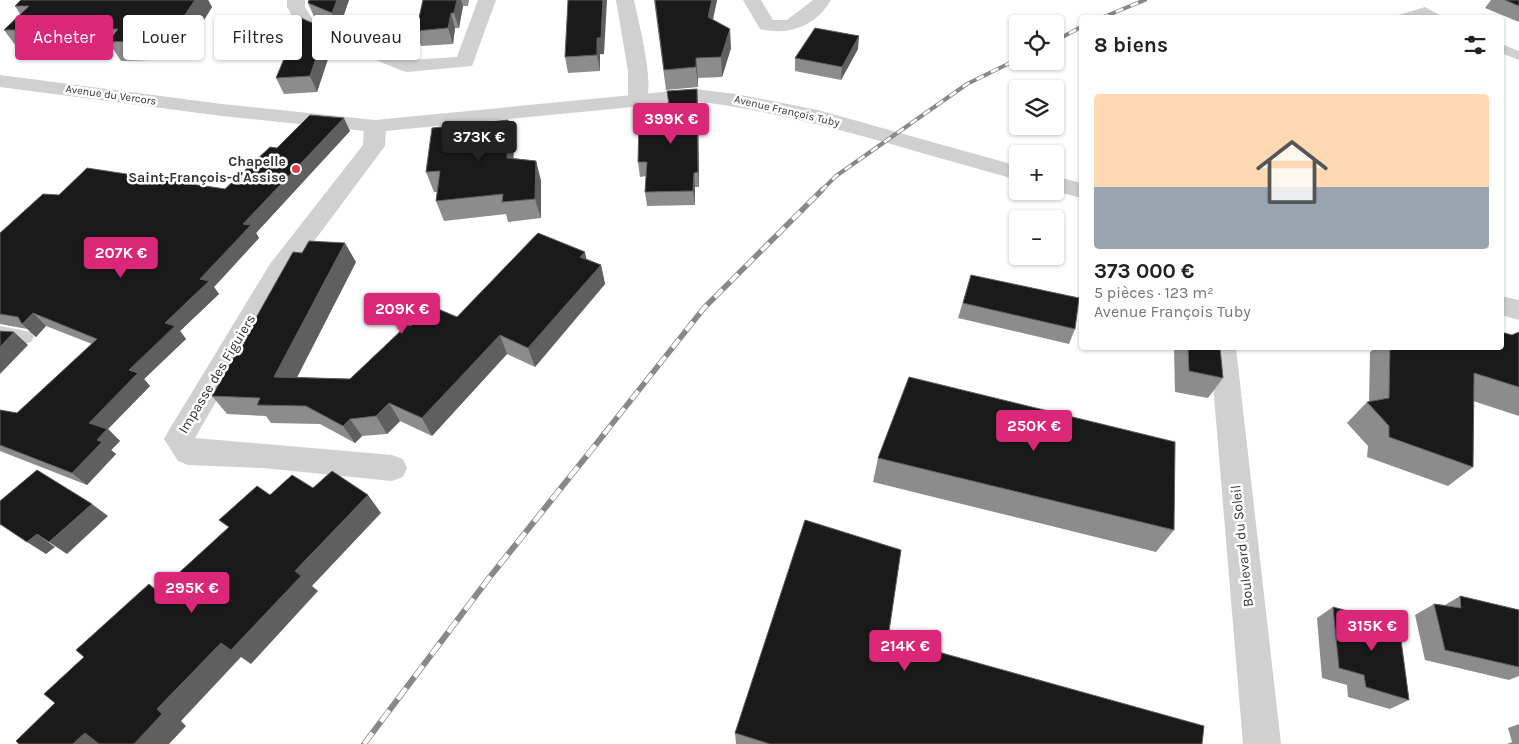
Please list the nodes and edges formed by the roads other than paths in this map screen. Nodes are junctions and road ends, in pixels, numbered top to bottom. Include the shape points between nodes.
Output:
1 (296, 0) edge
2 (487, 0) edge
3 (625, 0) edge
4 (752, 0) edge
5 (822, 0) edge
6 (1408, 15) edge
7 (1433, 15) edge
8 (0, 80) edge
9 (638, 98) junction
10 (222, 110) joint
11 (375, 126) junction
12 (1009, 171) edge
13 (1064, 185) edge
14 (1079, 189) edge
15 (1504, 306) edge
16 (1519, 310) edge
17 (0, 333) edge
18 (25, 337) edge
19 (1223, 350) edge
20 (392, 468) dead end
21 (1262, 744) edge

1 - 2 street via 296,7 306,24 407,66 464,62
3 - 9 street via 638,71
4 - 5 street via 767,25 791,26 820,5
6 - 7 lane via 1425,11
8 - 10 street, Avenue du Vercors
9 - 11 street, Avenue François Tuby
9 - 12 street, Avenue François Tuby via 695,94 729,98 819,117
10 - 11 street, Avenue François Tuby
11 - 20 street, Impasse des Figuiers via 374,146 279,270 179,439 188,452 263,455
13 - 14 street
15 - 16 street
17 - 18 lane
19 - 21 street, Boulevard du Soleil

